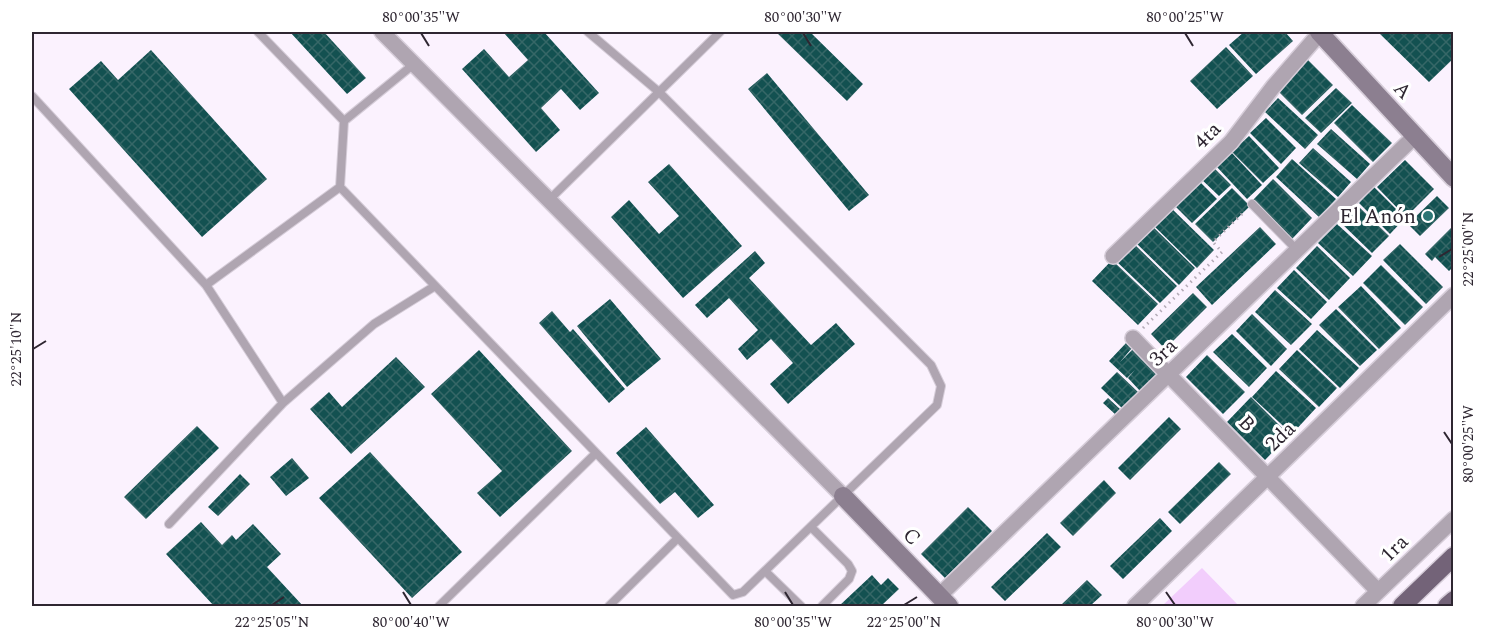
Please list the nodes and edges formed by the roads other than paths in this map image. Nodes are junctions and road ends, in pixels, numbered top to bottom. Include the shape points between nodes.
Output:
1 (258, 32) edge
2 (382, 32) edge
3 (588, 32) edge
4 (720, 32) edge
5 (1319, 32) edge
6 (414, 64) junction
7 (659, 92) junction
8 (32, 96) edge
9 (345, 121) junction
10 (1414, 136) junction
11 (1454, 178) edge
12 (340, 188) junction
13 (549, 200) junction
14 (1252, 204) road end
15 (1296, 250) junction
16 (1113, 256) dead end
17 (206, 285) junction
18 (435, 286) junction
19 (1454, 295) edge
20 (1133, 338) road end
21 (1169, 375) junction
22 (283, 403) junction
23 (596, 453) junction
24 (1269, 476) junction
25 (843, 496) junction
26 (1454, 519) edge
27 (169, 524) dead end
28 (811, 527) junction
29 (678, 538) junction
30 (1454, 556) edge
31 (765, 571) junction
32 (1378, 591) junction
33 (1454, 600) edge
34 (944, 601) edge
35 (439, 606) edge
36 (609, 606) edge
37 (801, 606) edge
38 (822, 606) edge
39 (1135, 606) edge
40 (1363, 606) edge
41 (1402, 606) edge
42 (1447, 606) edge

1 - 9 lane
2 - 6 street
3 - 7 lane
4 - 7 lane
5 - 10 street, A
5 - 16 street, 4ta via 1231,142
6 - 9 lane
6 - 13 street
7 - 13 lane
7 - 25 lane via 932,365 941,386 937,405
8 - 17 lane
9 - 12 lane
10 - 11 street, A
10 - 15 street, 3ra
12 - 17 lane
12 - 18 lane
13 - 25 street
14 - 15 lane
15 - 21 street, 3ra
17 - 22 lane
18 - 22 lane via 374,324
18 - 23 lane
19 - 24 street, 2da
20 - 21 street, B
21 - 24 street, B
21 - 34 street, 3ra
22 - 27 lane
23 - 29 lane
23 - 35 lane
24 - 32 street, B
24 - 39 street, 2da
25 - 28 lane
25 - 34 street, C
26 - 32 street, 1ra
28 - 31 lane
28 - 38 lane via 852,571
29 - 31 lane via 733,594 743,592
29 - 36 lane
30 - 41 main road
31 - 37 lane
32 - 40 street, 1ra
33 - 42 main road

